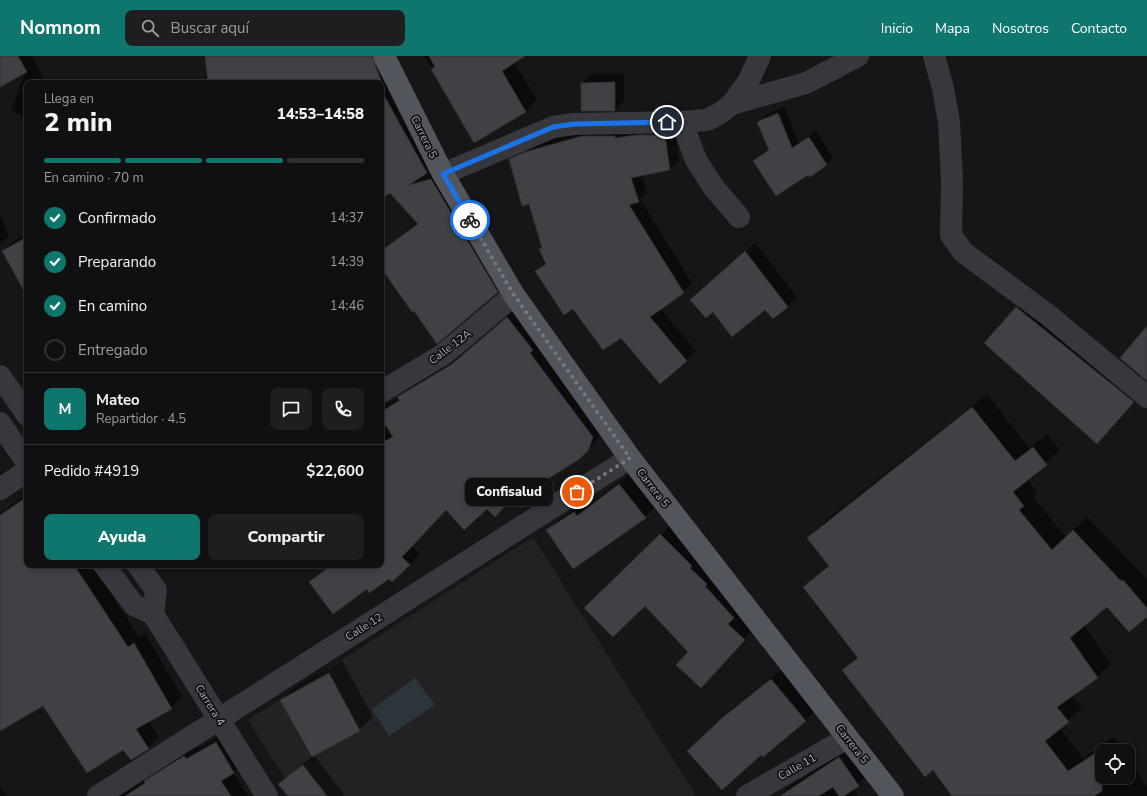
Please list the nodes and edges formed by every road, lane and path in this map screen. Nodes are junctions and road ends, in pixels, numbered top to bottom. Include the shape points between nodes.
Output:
1 (384, 56) edge
2 (760, 56) edge
3 (858, 56) edge
4 (934, 56) edge
5 (732, 104) junction
6 (682, 122) junction
7 (443, 174) junction
8 (739, 217) dead end
9 (514, 295) junction
10 (0, 376) edge
11 (384, 390) edge
12 (1147, 397) edge
13 (24, 411) edge
14 (0, 423) edge
15 (630, 458) junction
16 (24, 459) edge
17 (24, 473) edge
18 (0, 489) edge
19 (106, 568) edge
20 (140, 568) edge
21 (153, 614) junction
22 (219, 719) junction
23 (847, 738) junction
24 (98, 796) edge
25 (267, 796) edge
26 (747, 796) edge
27 (893, 796) edge

1 - 7 main road, Carrera 5
2 - 5 street via 748,82
3 - 5 street via 806,82
4 - 12 street via 944,88 949,122 951,235 963,252 1048,315
5 - 6 street via 707,120
6 - 7 street via 574,124 553,127
6 - 8 street via 696,160 714,188
7 - 9 main road, Carrera 5
9 - 11 street, Calle 12A via 444,354
9 - 15 main road, Carrera 5
10 - 13 street
14 - 16 street
15 - 22 street, Calle 12
15 - 23 main road, Carrera 5
17 - 18 street
19 - 21 street via 134,605
20 - 21 street via 156,590
21 - 22 street, Carrera 4
22 - 24 street, Calle 12
22 - 25 street, Carrera 4
23 - 26 street, Calle 11
23 - 27 main road, Carrera 5

